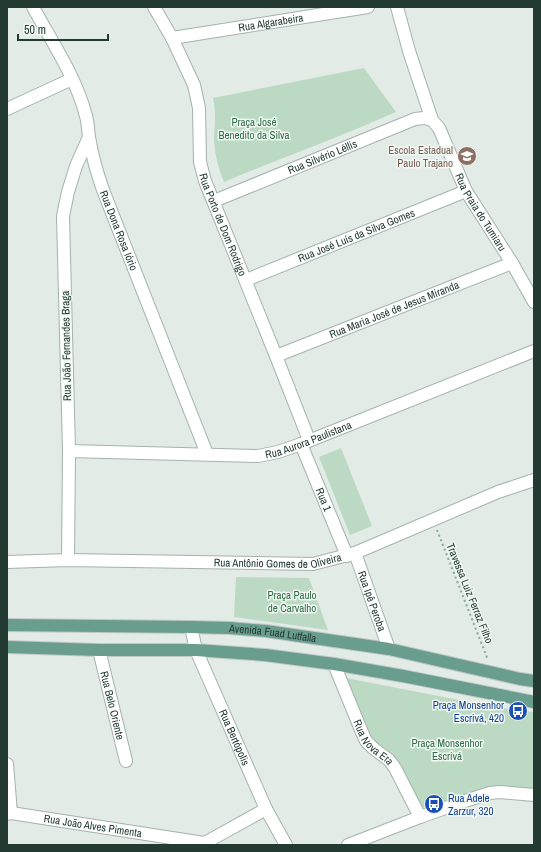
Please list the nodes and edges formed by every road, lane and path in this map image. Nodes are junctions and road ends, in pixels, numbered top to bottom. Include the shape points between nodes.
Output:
1 (33, 7) edge
2 (154, 7) edge
3 (368, 7) edge
4 (397, 7) edge
5 (352, 8) edge
6 (172, 38) junction
7 (72, 79) junction
8 (7, 109) edge
9 (432, 120) junction
10 (89, 137) junction
11 (466, 191) junction
12 (214, 201) junction
13 (512, 263) junction
14 (246, 280) junction
15 (534, 302) edge
16 (534, 351) edge
17 (276, 356) junction
18 (305, 442) junction
19 (69, 451) junction
20 (207, 454) junction
21 (534, 480) edge
22 (432, 520) junction
23 (351, 554) junction
24 (68, 560) junction
25 (7, 562) edge
26 (7, 625) edge
27 (191, 627) junction
28 (7, 647) edge
29 (100, 650) junction
30 (196, 650) junction
31 (389, 650) junction
32 (334, 664) junction
33 (493, 673) junction
34 (534, 681) edge
35 (534, 702) edge
36 (126, 761) dead end
37 (7, 764) edge
38 (534, 795) edge
39 (266, 809) junction
40 (9, 814) edge
41 (420, 817) junction
42 (202, 844) edge
43 (286, 845) edge
44 (348, 845) edge

1 - 7 street, Rua Dona Rosa Iório
2 - 6 street, Rua Porto de Dom Rodrigo
3 - 5 street, Rua Algarabeira
4 - 9 street
5 - 6 street, Rua Algarabeira
6 - 12 street, Rua Porto de Dom Rodrigo via 194,85 199,108 200,162
7 - 8 street
7 - 10 street, Rua Dona Rosa Iório via 87,118
9 - 11 street, Rua Praia do Tumiaru via 442,134
9 - 12 street, Rua Silvério Léllis via 415,119
10 - 19 street, Rua João Fernandes Braga via 76,166 64,216
10 - 20 street, Rua Dona Rosa Iório via 103,190
11 - 13 street, Rua Praia do Tumiaru
11 - 14 street, Rua José Luís da Silva Gomes
12 - 14 street, Rua Porto de Dom Rodrigo
13 - 15 street, Rua Praia do Tumiaru
13 - 17 street, Rua Maria José de Jesus Miranda
14 - 17 street, Rua Porto de Dom Rodrigo
16 - 18 street, Rua Aurora Paulistana
17 - 18 street, Rua Porto de Dom Rodrigo
18 - 20 street, Rua Aurora Paulistana via 258,456
18 - 23 street, Rua 1
19 - 20 street, Rua Aurora Paulistana
19 - 24 street, Rua João Fernandes Braga
21 - 22 street, Rua Antônio Gomes de Oliveira
22 - 23 street, Rua Antônio Gomes de Oliveira
22 - 33 path, Travessa Luiz Ferraz Filho
23 - 24 street, Rua Antônio Gomes de Oliveira via 313,564 298,565
23 - 31 street, Rua Ipê Peroba
24 - 25 street, Rua Antônio Gomes de Oliveira
26 - 27 main road, Avenida Fuad Lutfalla
27 - 30 street, Rua Bertópolis
27 - 31 main road, Avenida Fuad Lutfalla via 266,631
28 - 29 main road, Avenida Fuad Lutfalla
29 - 30 main road, Avenida Fuad Lutfalla
29 - 36 street, Rua Belo Oriente
30 - 32 main road, Avenida Fuad Lutfalla
30 - 39 street, Rua Bertópolis
31 - 33 main road, Avenida Fuad Lutfalla
32 - 35 main road, Avenida Fuad Lutfalla
32 - 41 street, Rua Nova Era via 366,740 395,768
33 - 34 main road, Avenida Fuad Lutfalla
37 - 40 street
38 - 41 street via 490,793
39 - 42 street, Rua João Alves Pimenta
39 - 43 street, Rua Bertópolis
40 - 42 street, Rua João Alves Pimenta
41 - 44 street

